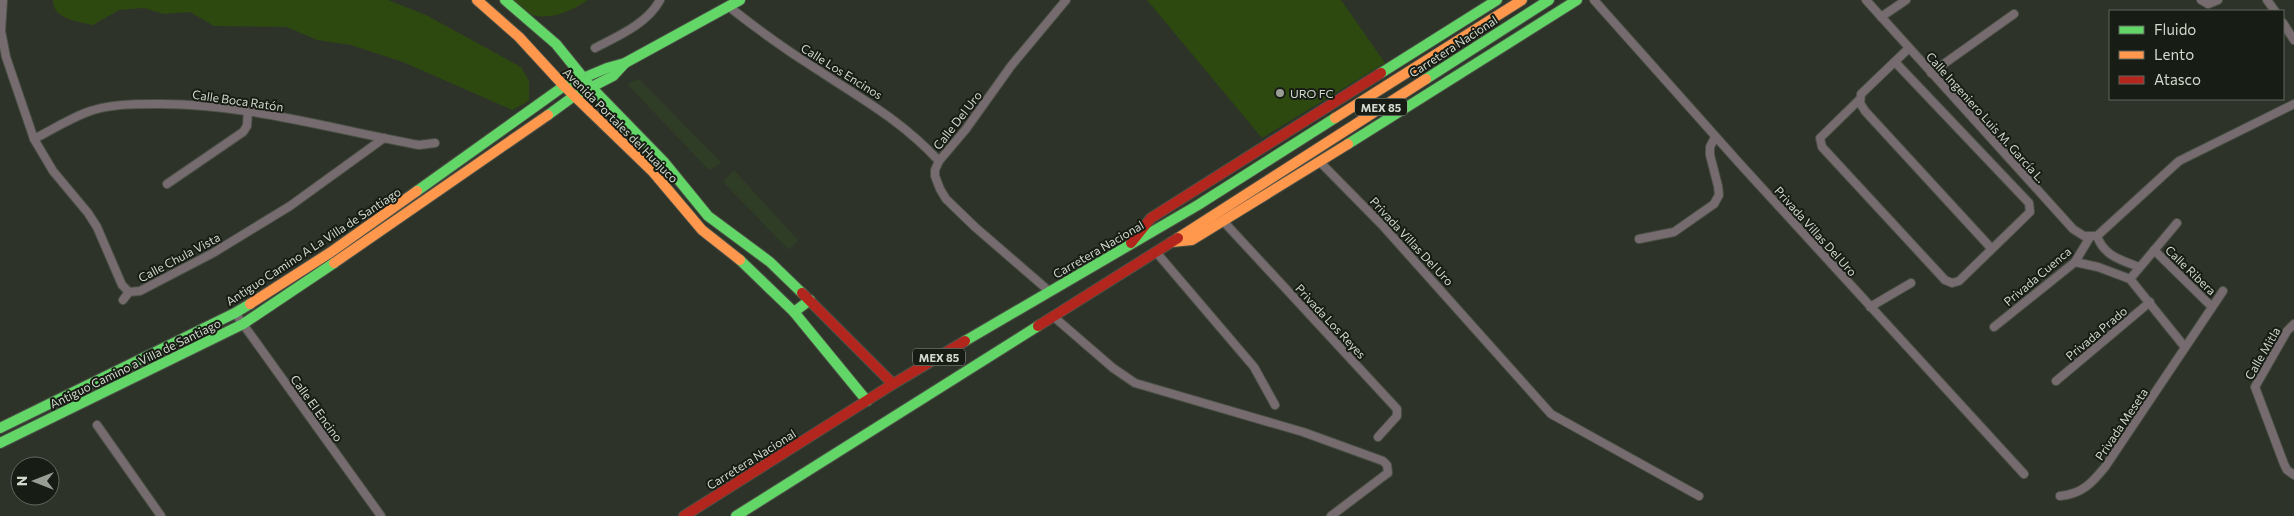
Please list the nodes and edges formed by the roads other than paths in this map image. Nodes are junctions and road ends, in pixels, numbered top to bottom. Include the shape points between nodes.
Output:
1 (3, 0) edge
2 (477, 0) edge
3 (504, 0) edge
4 (660, 0) edge
5 (740, 0) edge
6 (1066, 0) edge
7 (1498, 0) edge
8 (1522, 0) edge
9 (1549, 0) edge
10 (1554, 0) edge
11 (1576, 0) edge
12 (1594, 0) edge
13 (1866, 0) edge
14 (1906, 0) edge
15 (2201, 0) edge
16 (2218, 0) edge
17 (728, 6) junction
18 (2014, 14) dead end
19 (1554, 16) junction
20 (1881, 17) junction
21 (2284, 25) edge
22 (538, 29) junction
23 (2294, 40) edge
24 (525, 44) junction
25 (595, 48) dead end
26 (1908, 48) junction
27 (1895, 62) junction
28 (1931, 73) junction
29 (587, 82) junction
30 (564, 86) junction
31 (574, 96) junction
32 (1859, 100) junction
33 (2294, 104) edge
34 (248, 110) junction
35 (1715, 137) junction
36 (384, 138) junction
37 (34, 139) junction
38 (435, 143) dead end
39 (939, 161) junction
40 (1320, 162) junction
41 (167, 184) dead end
42 (1224, 222) junction
43 (2177, 223) dead end
44 (2094, 236) junction
45 (1639, 239) dead end
46 (1172, 242) junction
47 (1129, 245) junction
48 (1991, 248) junction
49 (2154, 250) junction
50 (1156, 252) junction
51 (2109, 254) junction
52 (2074, 262) junction
53 (2098, 267) junction
54 (2139, 267) junction
55 (2130, 279) junction
56 (1912, 282) dead end
57 (1049, 291) junction
58 (2223, 291) dead end
59 (129, 292) junction
60 (123, 300) dead end
61 (810, 300) junction
62 (2150, 302) junction
63 (2211, 306) junction
64 (1870, 307) junction
65 (794, 312) junction
66 (235, 313) junction
67 (1054, 317) junction
68 (243, 324) junction
69 (2294, 324) edge
70 (1994, 327) dead end
71 (2184, 346) junction
72 (2056, 382) dead end
73 (893, 384) junction
74 (867, 401) junction
75 (1275, 405) dead end
76 (97, 425) dead end
77 (0, 428) edge
78 (1378, 436) dead end
79 (0, 443) edge
80 (2024, 474) dead end
81 (2294, 475) edge
82 (1699, 496) dead end
83 (2060, 496) dead end
84 (161, 516) edge
85 (381, 516) edge
86 (684, 516) edge
87 (736, 516) edge
88 (1331, 516) edge

1 - 37 street, Calle Chula Vista via 1,31 6,57
2 - 24 main road, Avenida Portales del Huajuco
3 - 22 main road, Avenida Portales del Huajuco
4 - 25 street via 655,9 628,30
5 - 17 main road, Antiguo Camino A La Villa de Santiago
6 - 39 street, Calle Del Uro
7 - 47 main road, MEX 85 via 1151,218
8 - 47 main road, Carretera Nacional / MEX 85 via 1198,205
9 - 46 main road, Carretera Nacional / MEX 85
10 - 19 main road
11 - 19 main road, MEX 85
12 - 35 street, Privada Villas Del Uro
13 - 20 street, Calle Ingeniero Luis M. García L.
14 - 20 street
15 - 16 street via 2208,4
17 - 29 main road, Antiguo Camino A La Villa de Santiago via 625,63 612,76
17 - 39 street, Calle Los Encinos via 795,56 904,126
18 - 28 street
19 - 40 main road, MEX 85
20 - 26 street, Calle Ingeniero Luis M. García L.
21 - 23 street
22 - 24 main road
22 - 29 main road, Avenida Portales del Huajuco via 556,44
24 - 30 main road, Avenida Portales del Huajuco
26 - 27 street
26 - 28 street, Calle Ingeniero Luis M. García L.
27 - 32 street via 1861,94
27 - 48 street via 2029,203 2030,212
28 - 44 street, Calle Ingeniero Luis M. García L. via 2073,230 2084,236
29 - 30 main road, Antiguo Camino A La Villa de Santiago
29 - 31 main road, Antiguo Camino A La Villa de Santiago
29 - 61 main road, Avenida Portales del Huajuco via 664,162 708,216 770,262
30 - 31 main road, Avenida Portales del Huajuco
30 - 66 main road, Antiguo Camino A La Villa de Santiago via 331,252
31 - 65 main road, Avenida Portales del Huajuco via 653,172 702,230 756,273
31 - 68 main road, Antiguo Camino a Villa de Santiago
32 - 48 street via 1865,111
32 - 48 street via 1820,138 1822,147 1945,280 1959,281
33 - 44 street, Privada Cuenca via 2179,161
34 - 36 street, Calle Boca Ratón
34 - 37 street, Calle Boca Ratón via 195,104 110,107 85,113
34 - 41 street via 247,126 239,135
35 - 45 street via 1710,146 1718,186 1714,204 1674,232
35 - 64 street, Privada Villas Del Uro
36 - 38 street, Calle Boca Ratón via 419,144
36 - 59 street, Calle Chula Vista via 290,206 213,253 140,291
37 - 59 street, Calle Chula Vista via 53,171 97,227 122,285
39 - 57 street, Calle Del Uro via 935,176 946,199
40 - 42 main road, MEX 85
40 - 82 street, Privada Villas Del Uro via 1389,232 1551,414
42 - 46 main road, MEX 85 via 1192,240
42 - 78 street, Privada Los Reyes via 1397,409 1397,416
43 - 49 street
44 - 51 street
44 - 52 street, Privada Cuenca
46 - 50 main road, Carretera Nacional / MEX 85
47 - 57 main road, Carretera Nacional / MEX 85
49 - 54 street
49 - 63 street, Calle Ribera
50 - 67 main road, Carretera Nacional / MEX 85
50 - 75 street via 1254,367
51 - 53 street
51 - 54 street
52 - 53 street
52 - 70 street, Privada Cuenca
53 - 55 street
54 - 55 street
55 - 62 street
56 - 64 street
57 - 73 main road, Carretera Nacional / MEX 85
58 - 63 street, Privada Meseta
59 - 60 street
61 - 65 main road
61 - 73 main road, Avenida Portales del Huajuco
62 - 71 street
62 - 72 street, Privada Prado
63 - 71 street, Privada Meseta
64 - 80 street, Privada Villas Del Uro
65 - 74 main road, Avenida Portales del Huajuco
66 - 68 street, Calle El Encino
66 - 77 main road, Antiguo Camino A La Villa de Santiago
67 - 87 main road, Carretera Nacional / MEX 85
67 - 88 street via 1112,368 1135,383 1302,432 1387,465 1388,473
68 - 79 main road, Antiguo Camino a Villa de Santiago
68 - 85 street, Calle El Encino
69 - 81 street, Calle Mitla via 2255,390 2284,464
71 - 83 street, Privada Meseta via 2141,416 2092,484 2082,491
73 - 74 main road, Carretera Nacional / MEX 85
74 - 86 main road, Carretera Nacional / MEX 85
76 - 84 street

